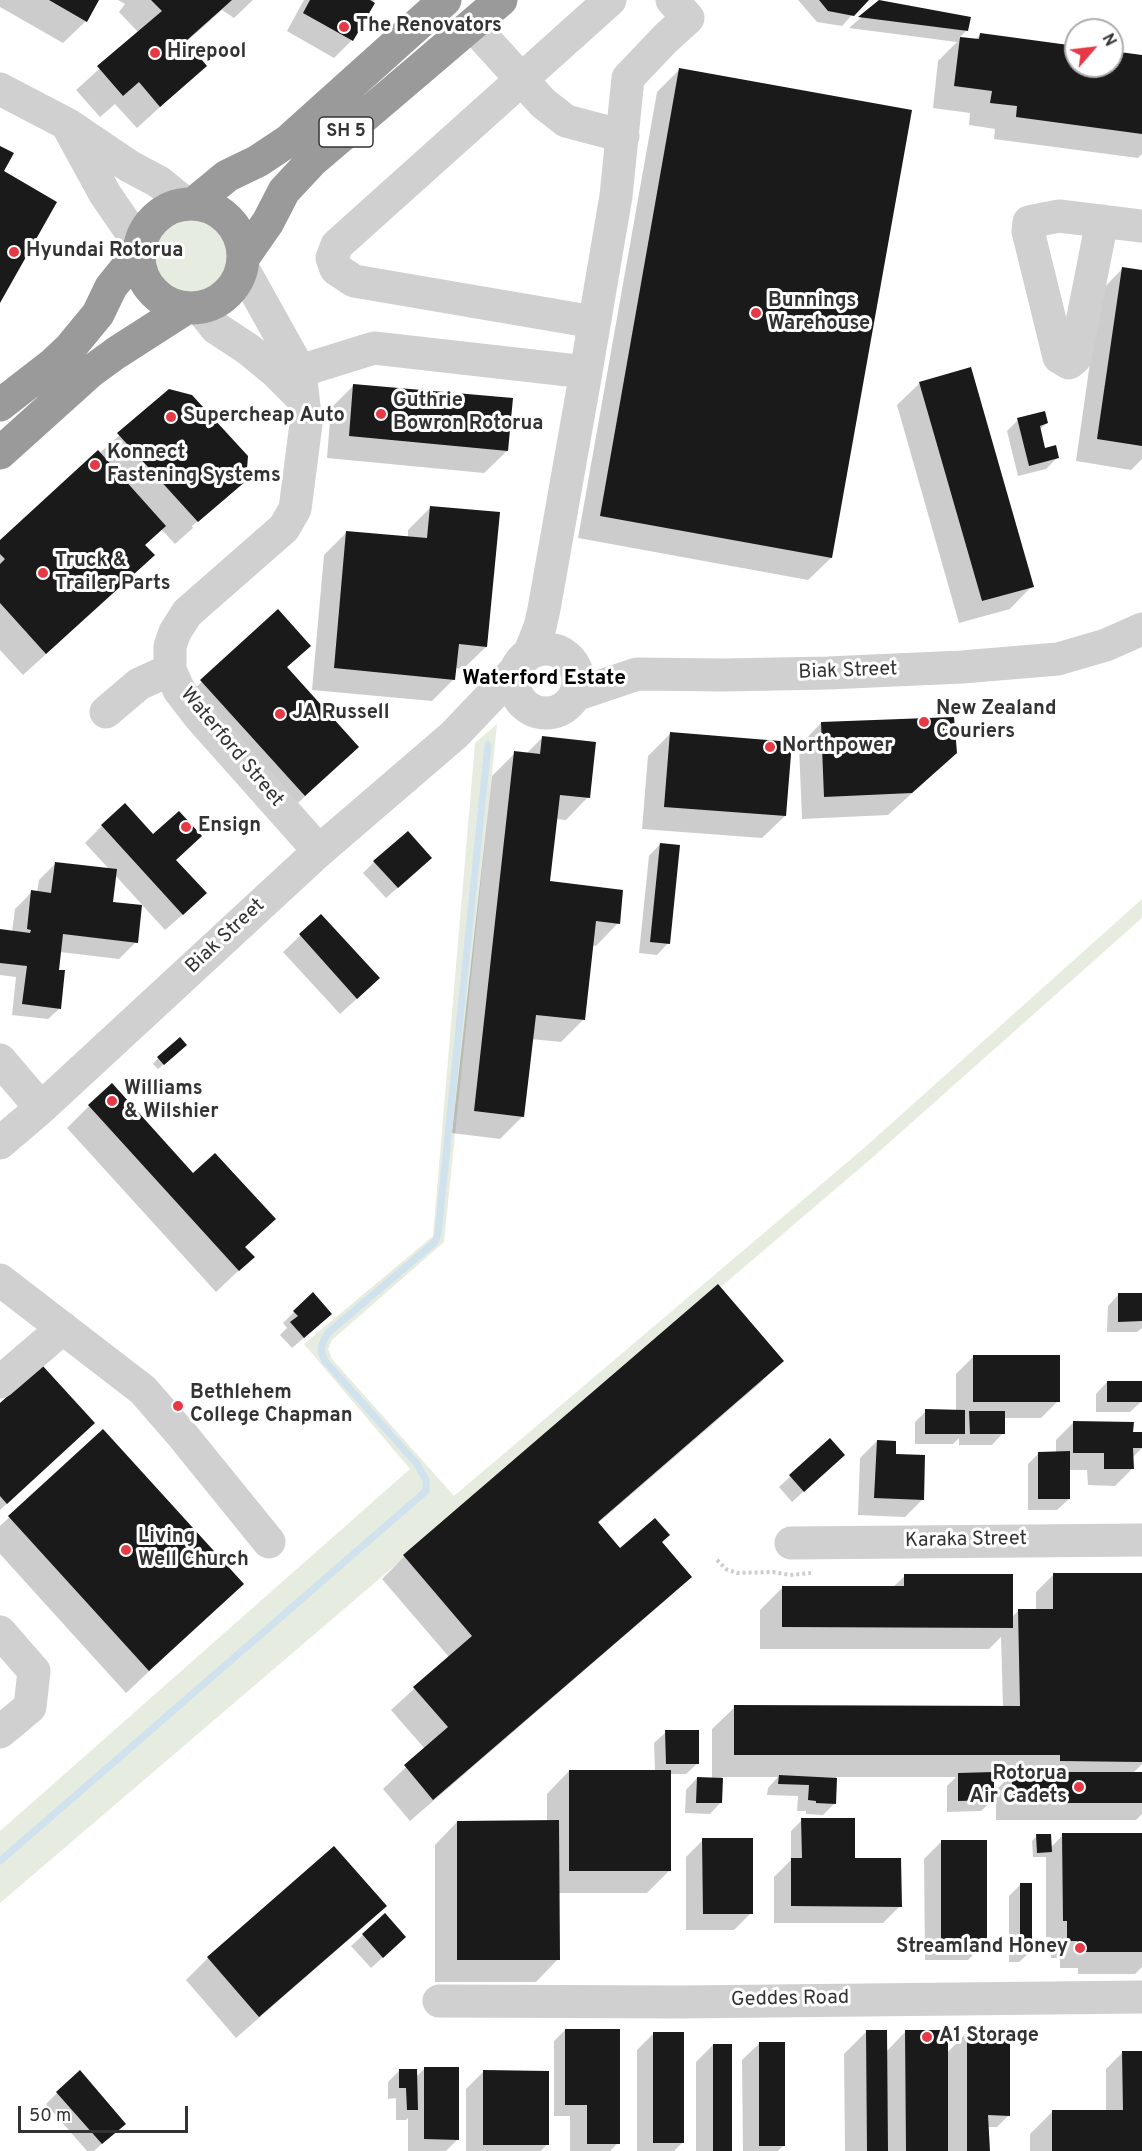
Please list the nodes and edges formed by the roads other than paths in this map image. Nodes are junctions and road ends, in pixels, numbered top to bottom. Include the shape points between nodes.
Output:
1 (445, 0) edge
2 (501, 0) edge
3 (610, 0) edge
4 (672, 0) edge
5 (472, 25) junction
6 (522, 79) junction
7 (0, 89) edge
8 (67, 124) junction
9 (623, 136) junction
10 (189, 204) junction
11 (1102, 221) dead end
12 (1142, 226) edge
13 (140, 248) junction
14 (243, 263) junction
15 (193, 308) junction
16 (594, 322) junction
17 (585, 372) junction
18 (301, 384) junction
19 (0, 405) edge
20 (0, 453) edge
21 (1142, 629) edge
22 (541, 652) junction
23 (170, 670) junction
24 (638, 674) junction
25 (575, 695) junction
26 (524, 704) junction
27 (106, 712) dead end
28 (454, 735) junction
29 (319, 851) junction
30 (0, 1060) edge
31 (41, 1108) junction
32 (0, 1143) edge
33 (6, 1294) edge
34 (63, 1328) junction
35 (0, 1382) edge
36 (1142, 1540) edge
37 (269, 1542) dead end
38 (791, 1543) dead end
39 (0, 1632) edge
40 (0, 1732) edge
41 (1142, 1997) edge
42 (439, 2001) dead end

1 - 10 highway, SH 5 via 288,141 227,176
2 - 5 highway, SH 5
3 - 6 street
4 - 9 street via 688,18 628,78
5 - 6 street
5 - 14 highway, SH 5 via 312,161 284,191
6 - 9 street via 566,121
6 - 16 street via 337,245 332,258 336,269 354,281
7 - 8 street
8 - 10 street
8 - 13 street
9 - 16 street
10 - 13 highway, SH 5 via 161,213 145,233
10 - 14 highway via 215,210 233,225 239,235
11 - 12 street
13 - 15 highway via 140,264 151,289 167,302
13 - 19 highway, SH 5 via 111,287 98,314 70,348
14 - 15 highway, SH 5 via 238,279 222,298
14 - 18 street, Waterford Street
15 - 18 street via 276,372
15 - 20 highway, SH 5 via 90,372
16 - 17 street
17 - 18 street via 374,348
17 - 22 street
18 - 23 street, Waterford Street via 306,424 295,509 284,528 187,614 170,646
21 - 24 street, Biak Street via 1058,659 828,673
22 - 24 street, Biak Street
22 - 25 street via 578,676
22 - 26 street via 514,688
22 - 28 street, Biak Street
23 - 27 street via 139,684
23 - 29 street, Waterford Street via 179,690 199,716
24 - 25 street, Biak Street
25 - 26 street via 565,707 551,713 535,711
26 - 28 street, Biak Street
28 - 29 street, Biak Street
29 - 31 street, Biak Street
30 - 31 street
31 - 32 street, Biak Street
33 - 34 street
34 - 35 street
34 - 37 street via 143,1390
36 - 38 street, Karaka Street
39 - 40 street via 34,1671 30,1707
41 - 42 street, Geddes Road

